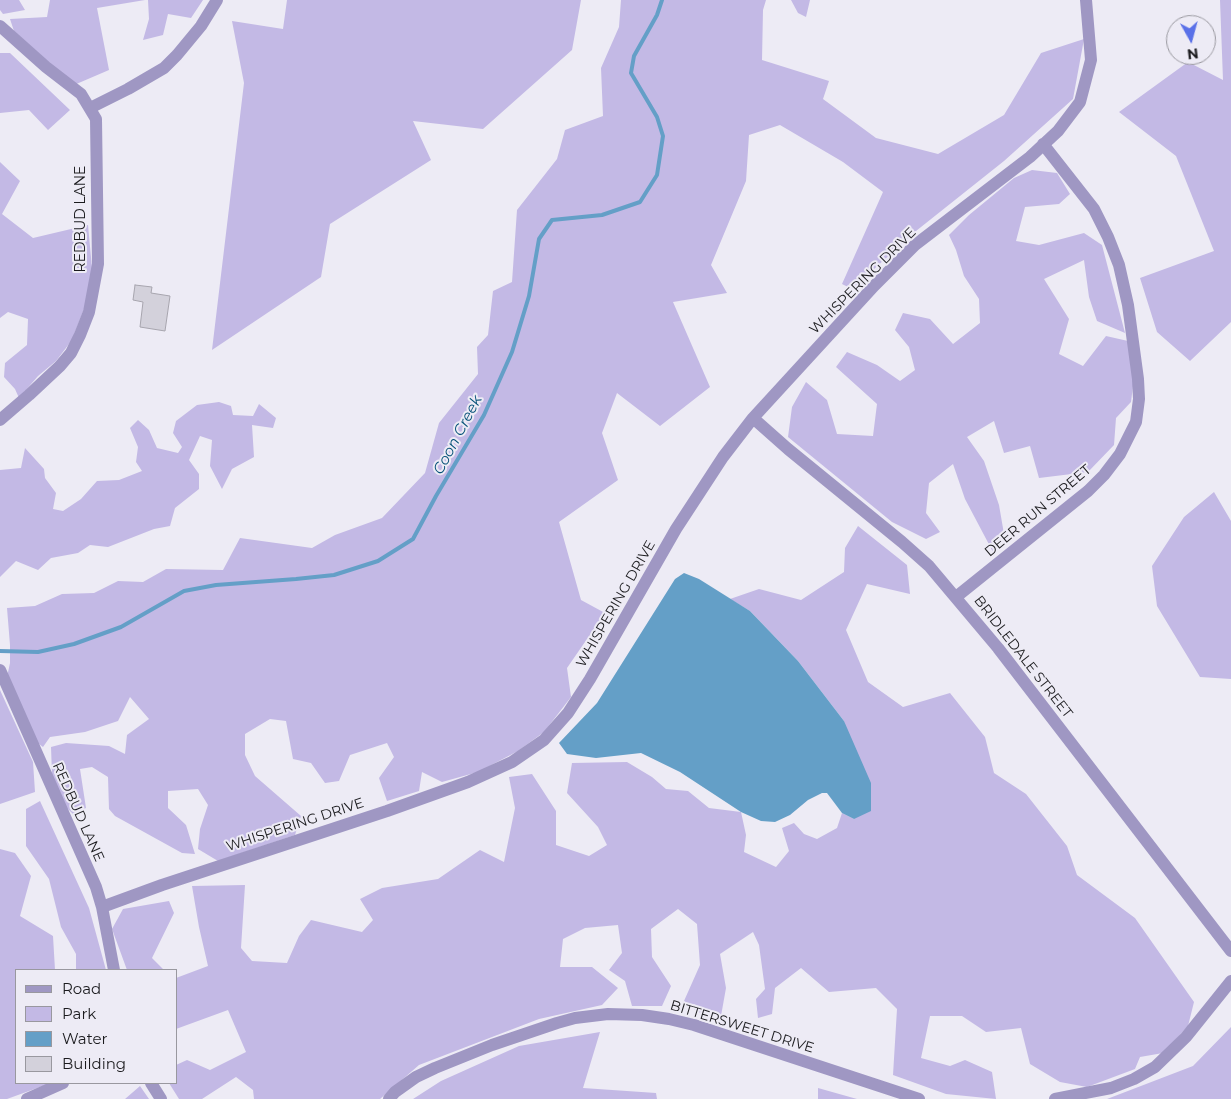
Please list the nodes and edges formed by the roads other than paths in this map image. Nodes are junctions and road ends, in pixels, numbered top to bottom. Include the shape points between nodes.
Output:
1 (216, 0) edge
2 (1086, 0) edge
3 (0, 26) edge
4 (90, 108) junction
5 (1044, 144) junction
6 (753, 418) junction
7 (0, 420) edge
8 (956, 597) junction
9 (0, 670) edge
10 (102, 907) junction
11 (1231, 951) edge
12 (114, 969) edge
13 (1231, 981) edge
14 (61, 1084) edge
15 (152, 1084) edge
16 (27, 1099) edge
17 (161, 1099) edge
18 (389, 1099) edge
19 (919, 1099) edge
20 (1055, 1099) edge

1 - 4 street via 196,33 164,68
2 - 5 street via 1091,60 1080,102
3 - 4 street, REDBUD LANE via 80,94
4 - 7 street, REDBUD LANE via 96,119 98,264 89,312 71,353
5 - 6 street, WHISPERING DRIVE via 915,245
5 - 8 street, DEER RUN STREET via 1094,209 1119,265 1138,379 1136,422 1120,454 1093,486
6 - 8 street, BRIDLEDALE STREET via 902,542
6 - 10 street, WHISPERING DRIVE via 722,457 676,529 568,713 554,731 528,752 468,782
8 - 11 street, BRIDLEDALE STREET
9 - 10 street, REDBUD LANE
10 - 12 street, REDBUD LANE
13 - 20 street via 1186,1037 1155,1067 1111,1088
14 - 16 street
15 - 17 street
18 - 19 street, BITTERSWEET DRIVE via 416,1077 492,1045 575,1018 608,1014 642,1015 694,1025

